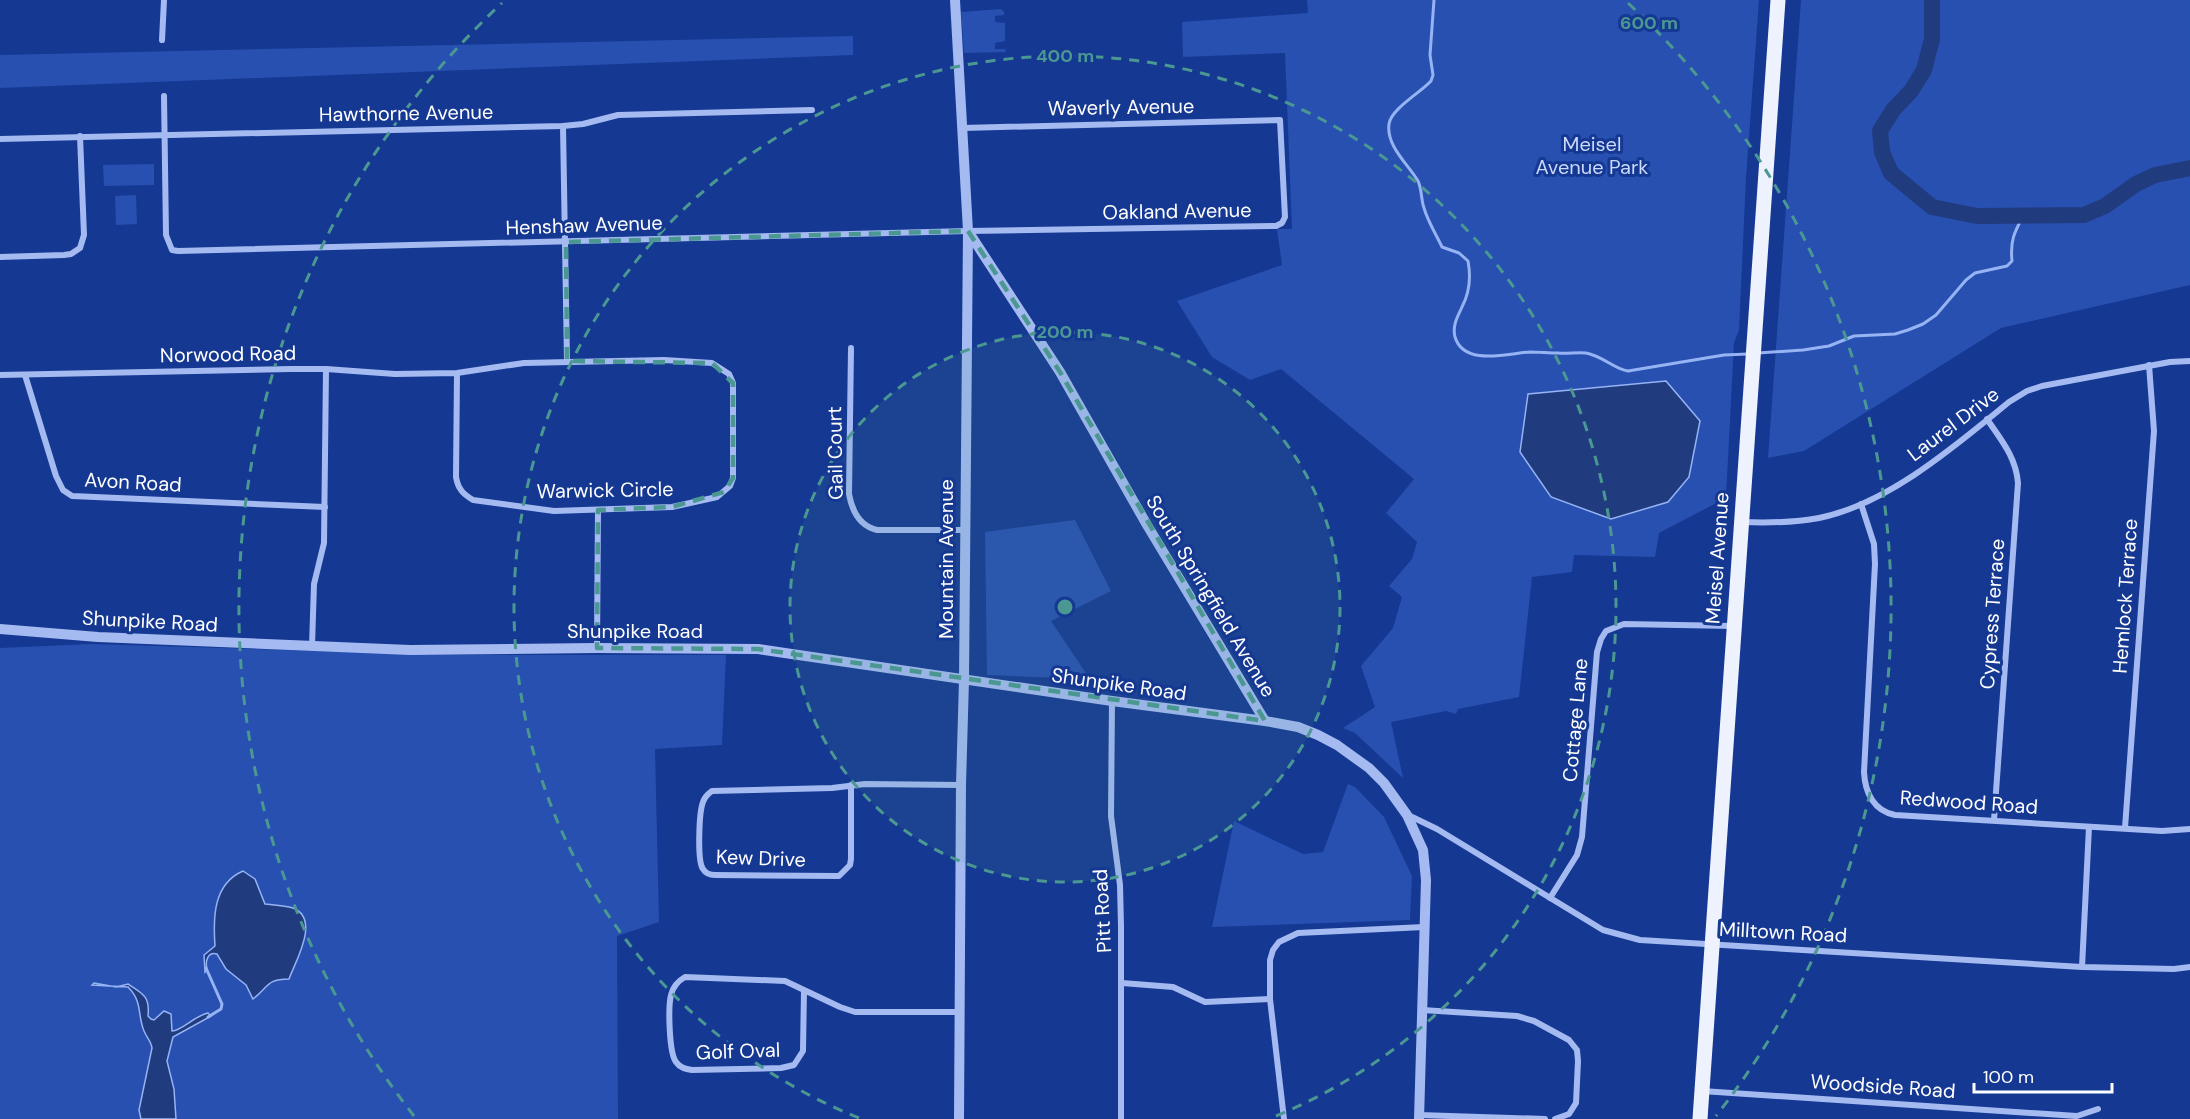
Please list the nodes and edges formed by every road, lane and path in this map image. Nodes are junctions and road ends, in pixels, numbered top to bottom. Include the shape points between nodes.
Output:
1 (164, 0) edge
2 (955, 0) edge
3 (1778, 0) edge
4 (162, 39) dead end
5 (164, 96) dead end
6 (812, 110) dead end
7 (1280, 120) joint
8 (563, 126) junction
9 (963, 128) junction
10 (165, 135) junction
11 (80, 136) junction
12 (0, 139) edge
13 (968, 231) junction
14 (566, 242) junction
15 (0, 257) edge
16 (851, 348) dead end
17 (567, 361) junction
18 (2190, 361) edge
19 (2149, 365) junction
20 (326, 369) junction
21 (457, 374) junction
22 (0, 375) edge
23 (25, 375) junction
24 (1987, 419) junction
25 (1861, 504) junction
26 (325, 507) junction
27 (598, 510) junction
28 (1740, 522) junction
29 (964, 530) junction
30 (1734, 626) junction
31 (0, 629) edge
32 (312, 646) junction
33 (597, 648) junction
34 (964, 680) junction
35 (1112, 702) junction
36 (1265, 721) junction
37 (851, 785) junction
38 (961, 785) junction
39 (1407, 814) junction
40 (1994, 820) junction
41 (2089, 827) junction
42 (2125, 828) junction
43 (2190, 829) edge
44 (1550, 898) junction
45 (1424, 927) junction
46 (1713, 944) junction
47 (2082, 967) junction
48 (2190, 967) edge
49 (1122, 984) junction
50 (804, 990) junction
51 (1270, 999) junction
52 (1422, 1010) junction
53 (960, 1012) junction
54 (1702, 1091) junction
55 (2098, 1109) dead end
56 (1419, 1117) edge
57 (959, 1119) edge
58 (1121, 1119) edge
59 (1284, 1119) edge
60 (1545, 1119) edge
61 (1555, 1119) edge
62 (1700, 1119) edge

1 - 4 street
2 - 9 street, Mountain Avenue
3 - 28 main road, Meisel Avenue
5 - 10 street
6 - 8 street, Hawthorne Avenue via 618,115
7 - 9 street, Waverly Avenue
7 - 13 street, Oakland Avenue via 1285,217 1276,226
8 - 10 street, Hawthorne Avenue
8 - 14 street
9 - 13 street, Mountain Avenue
10 - 11 street, Hawthorne Avenue
10 - 14 street, Henshaw Avenue via 166,235 172,250
11 - 12 street, Hawthorne Avenue
11 - 15 street via 83,243 78,251 55,256
13 - 14 street, Henshaw Avenue
13 - 29 street, Mountain Avenue
13 - 36 street, South Springfield Avenue via 1060,372
14 - 17 street
16 - 29 street, Gail Court via 849,494 854,511 877,530
17 - 21 street, Warwick Circle via 524,363
17 - 27 street, Warwick Circle via 712,363 729,374 733,383 733,477 724,492 672,507
18 - 19 street, Laurel Drive
19 - 24 street, Laurel Drive via 2027,391
19 - 42 street, Hemlock Terrace via 2154,431
20 - 21 street, Norwood Road via 395,375
20 - 23 street, Norwood Road
20 - 26 street
21 - 27 street, Warwick Circle via 456,477 464,495 521,508
22 - 23 street, Norwood Road
23 - 26 street, Avon Road via 56,476 63,490 72,496
24 - 25 street, Laurel Drive via 1902,483
24 - 40 street, Cypress Terrace via 2013,457 2018,483
25 - 28 street, Laurel Drive via 1802,521
25 - 40 street, Redwood Road via 1874,544 1875,564 1864,772 1867,791 1885,813
26 - 32 street via 324,543 314,584
27 - 33 street
28 - 30 main road, Meisel Avenue
29 - 34 street, Mountain Avenue
30 - 44 street, Cottage Lane via 1624,624 1606,631 1597,652 1582,837 1576,855
30 - 46 main road, Meisel Avenue
31 - 32 street, Shunpike Road via 98,638
32 - 33 street, Shunpike Road via 410,650
33 - 34 street, Shunpike Road via 758,649
34 - 35 street, Shunpike Road
34 - 38 street, Mountain Avenue
35 - 36 street, Shunpike Road
35 - 49 street, Pitt Road via 1111,816 1120,885
36 - 39 street, South Springfield Avenue via 1298,728 1337,745 1369,768
37 - 37 street, Kew Drive via 712,791 704,798 702,807 703,871 709,875 839,876 851,859
37 - 38 street, Kew Drive
38 - 53 street, Mountain Avenue
39 - 44 street, Milltown Road
39 - 45 street, South Springfield Avenue via 1423,850
40 - 41 street, Redwood Road
41 - 42 street, Redwood Road
41 - 47 street
42 - 43 street, Redwood Road
44 - 46 street, Milltown Road via 1603,930 1621,936
45 - 51 street via 1307,932 1286,937 1273,950 1270,960
45 - 52 street, South Springfield Avenue
46 - 47 street, Milltown Road
46 - 54 main road, Meisel Avenue
47 - 48 street, Milltown Road
49 - 51 street via 1173,987 1205,1002
49 - 58 street, Pitt Road
50 - 50 street, Golf Oval via 785,981 685,977 678,981 671,995 675,1062 692,1070 794,1065 803,1051
50 - 53 street, Golf Oval via 855,1012
51 - 59 street
52 - 56 street, South Springfield Avenue
52 - 61 street via 1517,1016 1569,1040 1577,1050 1576,1104 1569,1114
53 - 57 street, Mountain Avenue
54 - 55 street, Woodside Road via 2077,1116
54 - 62 main road, Meisel Avenue
56 - 60 street

